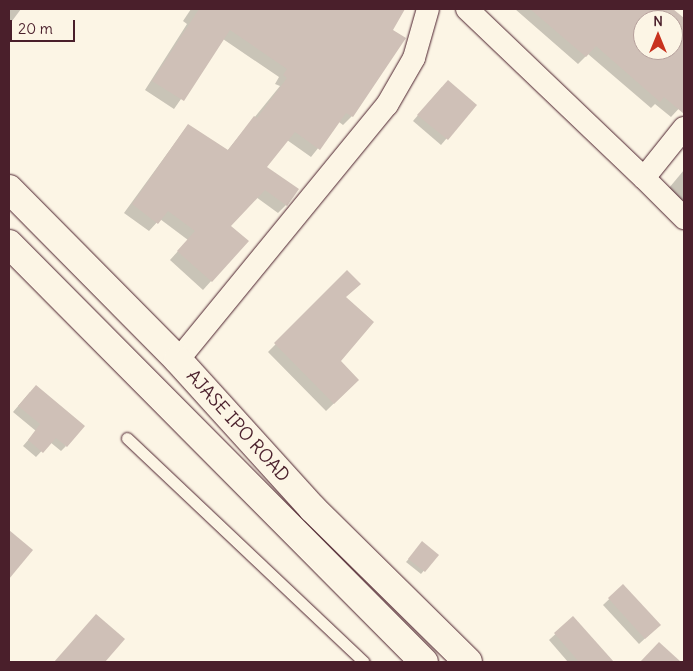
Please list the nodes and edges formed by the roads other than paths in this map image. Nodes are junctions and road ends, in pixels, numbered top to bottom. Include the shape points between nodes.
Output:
1 (428, 9) edge
2 (468, 9) edge
3 (684, 128) edge
4 (644, 178) junction
5 (9, 188) edge
6 (684, 218) edge
7 (9, 244) edge
8 (178, 360) junction
9 (127, 438) dead end
10 (364, 662) edge
11 (424, 662) edge
12 (468, 662) edge

1 - 8 street via 414,58 387,105
2 - 4 street
3 - 4 street
4 - 6 street
5 - 8 highway, AJASE IPO ROAD
7 - 11 highway, AJASE IPO ROAD
8 - 12 highway, AJASE IPO ROAD via 312,508
9 - 10 lane

